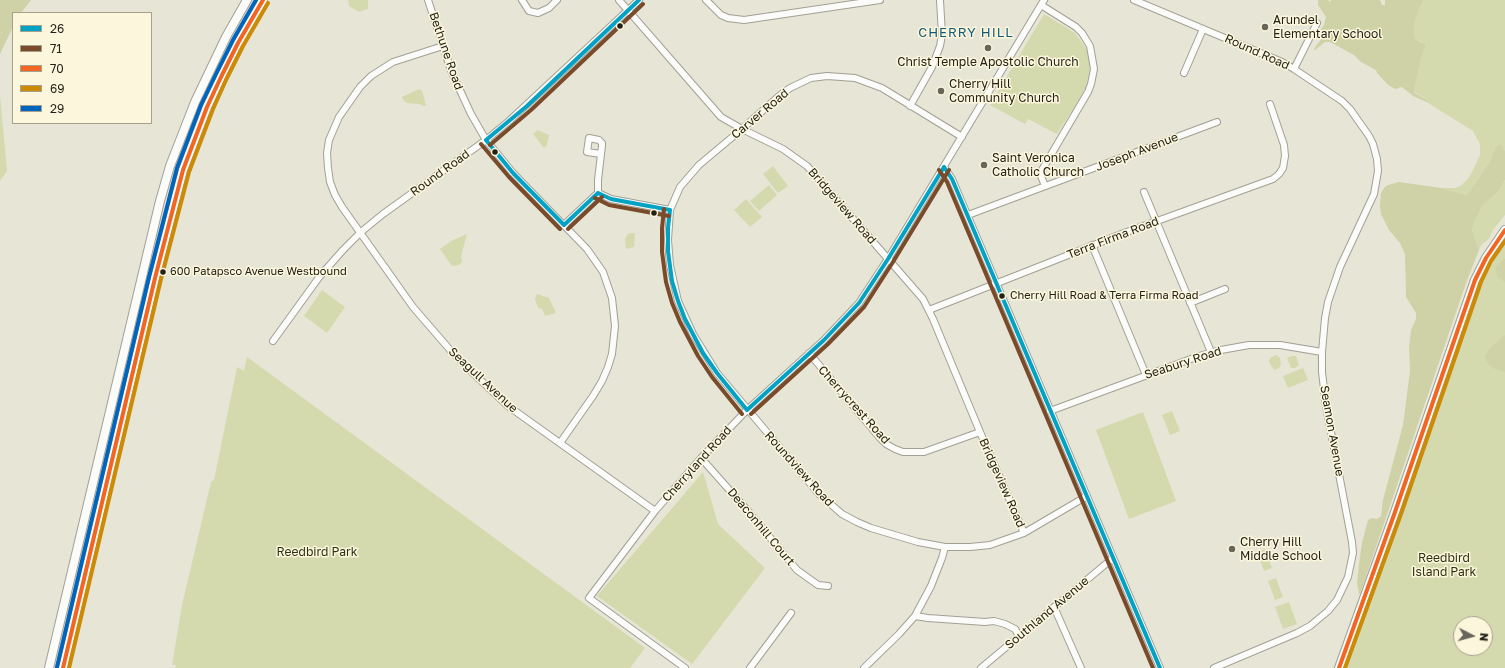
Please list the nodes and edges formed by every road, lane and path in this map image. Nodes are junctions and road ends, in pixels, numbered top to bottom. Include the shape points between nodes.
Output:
1 (247, 0) edge
2 (263, 0) edge
3 (428, 0) edge
4 (522, 0) edge
5 (556, 0) edge
6 (619, 0) edge
7 (638, 0) edge
8 (706, 0) edge
9 (880, 0) edge
10 (940, 0) edge
11 (1137, 1) edge
12 (1043, 3) edge
13 (628, 10) junction
14 (1317, 23) dead end
15 (1204, 29) junction
16 (443, 46) junction
17 (1294, 69) junction
18 (1184, 73) dead end
19 (1270, 104) dead end
20 (910, 106) junction
21 (1217, 122) dead end
22 (1364, 128) joint
23 (742, 129) junction
24 (962, 137) junction
25 (486, 140) junction
26 (601, 154) dead end
27 (944, 167) junction
28 (1045, 186) junction
29 (1144, 192) dead end
30 (598, 193) junction
31 (670, 210) junction
32 (968, 215) junction
33 (1156, 221) junction
34 (564, 225) junction
35 (1505, 230) edge
36 (361, 232) junction
37 (1092, 245) junction
38 (888, 259) junction
39 (996, 284) junction
40 (1225, 289) dead end
41 (1190, 303) junction
42 (929, 310) junction
43 (273, 341) dead end
44 (1211, 352) junction
45 (1322, 352) junction
46 (809, 353) junction
47 (1146, 375) junction
48 (747, 410) junction
49 (1050, 411) junction
50 (980, 432) junction
51 (560, 443) junction
52 (701, 458) junction
53 (1087, 496) junction
54 (655, 511) junction
55 (1024, 533) junction
56 (945, 547) junction
57 (1113, 558) junction
58 (828, 586) dead end
59 (1054, 607) junction
60 (791, 613) dead end
61 (915, 616) junction
62 (1019, 636) junction
63 (49, 668) edge
64 (63, 668) edge
65 (685, 668) edge
66 (750, 668) edge
67 (864, 668) edge
68 (980, 668) edge
69 (1081, 668) edge
70 (1160, 668) edge
71 (1214, 668) edge
72 (1339, 668) edge

1 - 63 main road via 209,71 170,166
2 - 64 main road via 221,77 183,170
3 - 16 street, Bethune Road
4 - 5 street via 530,11 538,13 549,8
6 - 13 street, Bridgeview Road
7 - 13 street, Round Road
8 - 9 street via 721,15 744,20
10 - 20 street via 942,35 938,51
11 - 15 street, Round Road
12 - 24 street, Cherryland Road
12 - 28 street via 1082,33 1090,46 1094,69 1088,92 1042,170 1041,176
13 - 23 street, Bridgeview Road via 712,108 721,117
13 - 25 street, Round Road via 527,106
14 - 17 street
15 - 17 street, Round Road
15 - 18 street
16 - 25 street, Bethune Road via 460,93
16 - 36 street, Seagull Avenue via 393,62 371,76 360,87 334,128 327,153 330,182 342,207
17 - 22 street, Round Road via 1342,101
19 - 33 street, Terra Firma Road via 1286,156 1279,174 1268,181
20 - 23 street, Carver Road via 882,88 854,78 811,78 778,96
20 - 24 street, Carver Road
21 - 28 street, Joseph Avenue
22 - 45 street, Seamon Avenue via 1376,152 1377,183 1334,284 1325,318
23 - 31 street, Carver Road via 688,177 680,187
23 - 38 street, Bridgeview Road via 783,149 807,166
24 - 27 street, Cherryland Road
25 - 34 street, Bethune Road via 513,173
25 - 36 street, Round Road
26 - 30 street
27 - 32 street
27 - 38 street, Cherryland Road
28 - 32 street, Joseph Avenue
29 - 33 street
30 - 31 street via 611,199
30 - 34 street
31 - 48 street, Roundview Road via 668,251 678,301 703,353
32 - 39 street
33 - 37 street, Terra Firma Road
33 - 41 street
34 - 51 street, Bethune Road via 586,249 602,272 612,298 615,326 612,354 602,381
35 - 72 main road via 1475,280
36 - 43 street, Round Road via 320,276
36 - 51 street, Seagull Avenue via 413,307 451,351 508,406
37 - 39 street, Terra Firma Road
37 - 47 street
38 - 42 street, Bridgeview Road
38 - 46 street, Cherryland Road via 851,312
39 - 42 street, Terra Firma Road
39 - 49 street
40 - 41 street
41 - 44 street
42 - 50 street, Bridgeview Road
44 - 45 street, Seabury Road via 1264,345 1290,346
44 - 47 street, Seabury Road
45 - 71 street, Seamon Avenue via 1326,406 1352,542 1353,553 1348,577 1328,612 1310,626 1297,634
46 - 48 street, Cherryland Road
46 - 50 street, Cherrycrest Road via 880,438 886,444 903,452 933,450
47 - 49 street, Seabury Road
48 - 52 street, Cherryland Road
48 - 56 street, Roundview Road via 819,494 842,514 871,528
49 - 53 street
50 - 55 street, Bridgeview Road
51 - 54 street, Seagull Avenue
52 - 54 street, Cherryland Road
52 - 58 street, Deaconhill Court via 797,570 818,585
53 - 55 street, Roundview Road
53 - 57 street
54 - 65 street, Cherryland Road via 589,598
55 - 56 street, Roundview Road via 990,545
56 - 61 street via 931,586
57 - 59 street, Southland Avenue
57 - 70 street
59 - 62 street, Southland Avenue
59 - 69 street
60 - 66 street
61 - 62 street via 994,621 1015,629
61 - 67 street
62 - 68 street, Southland Avenue

